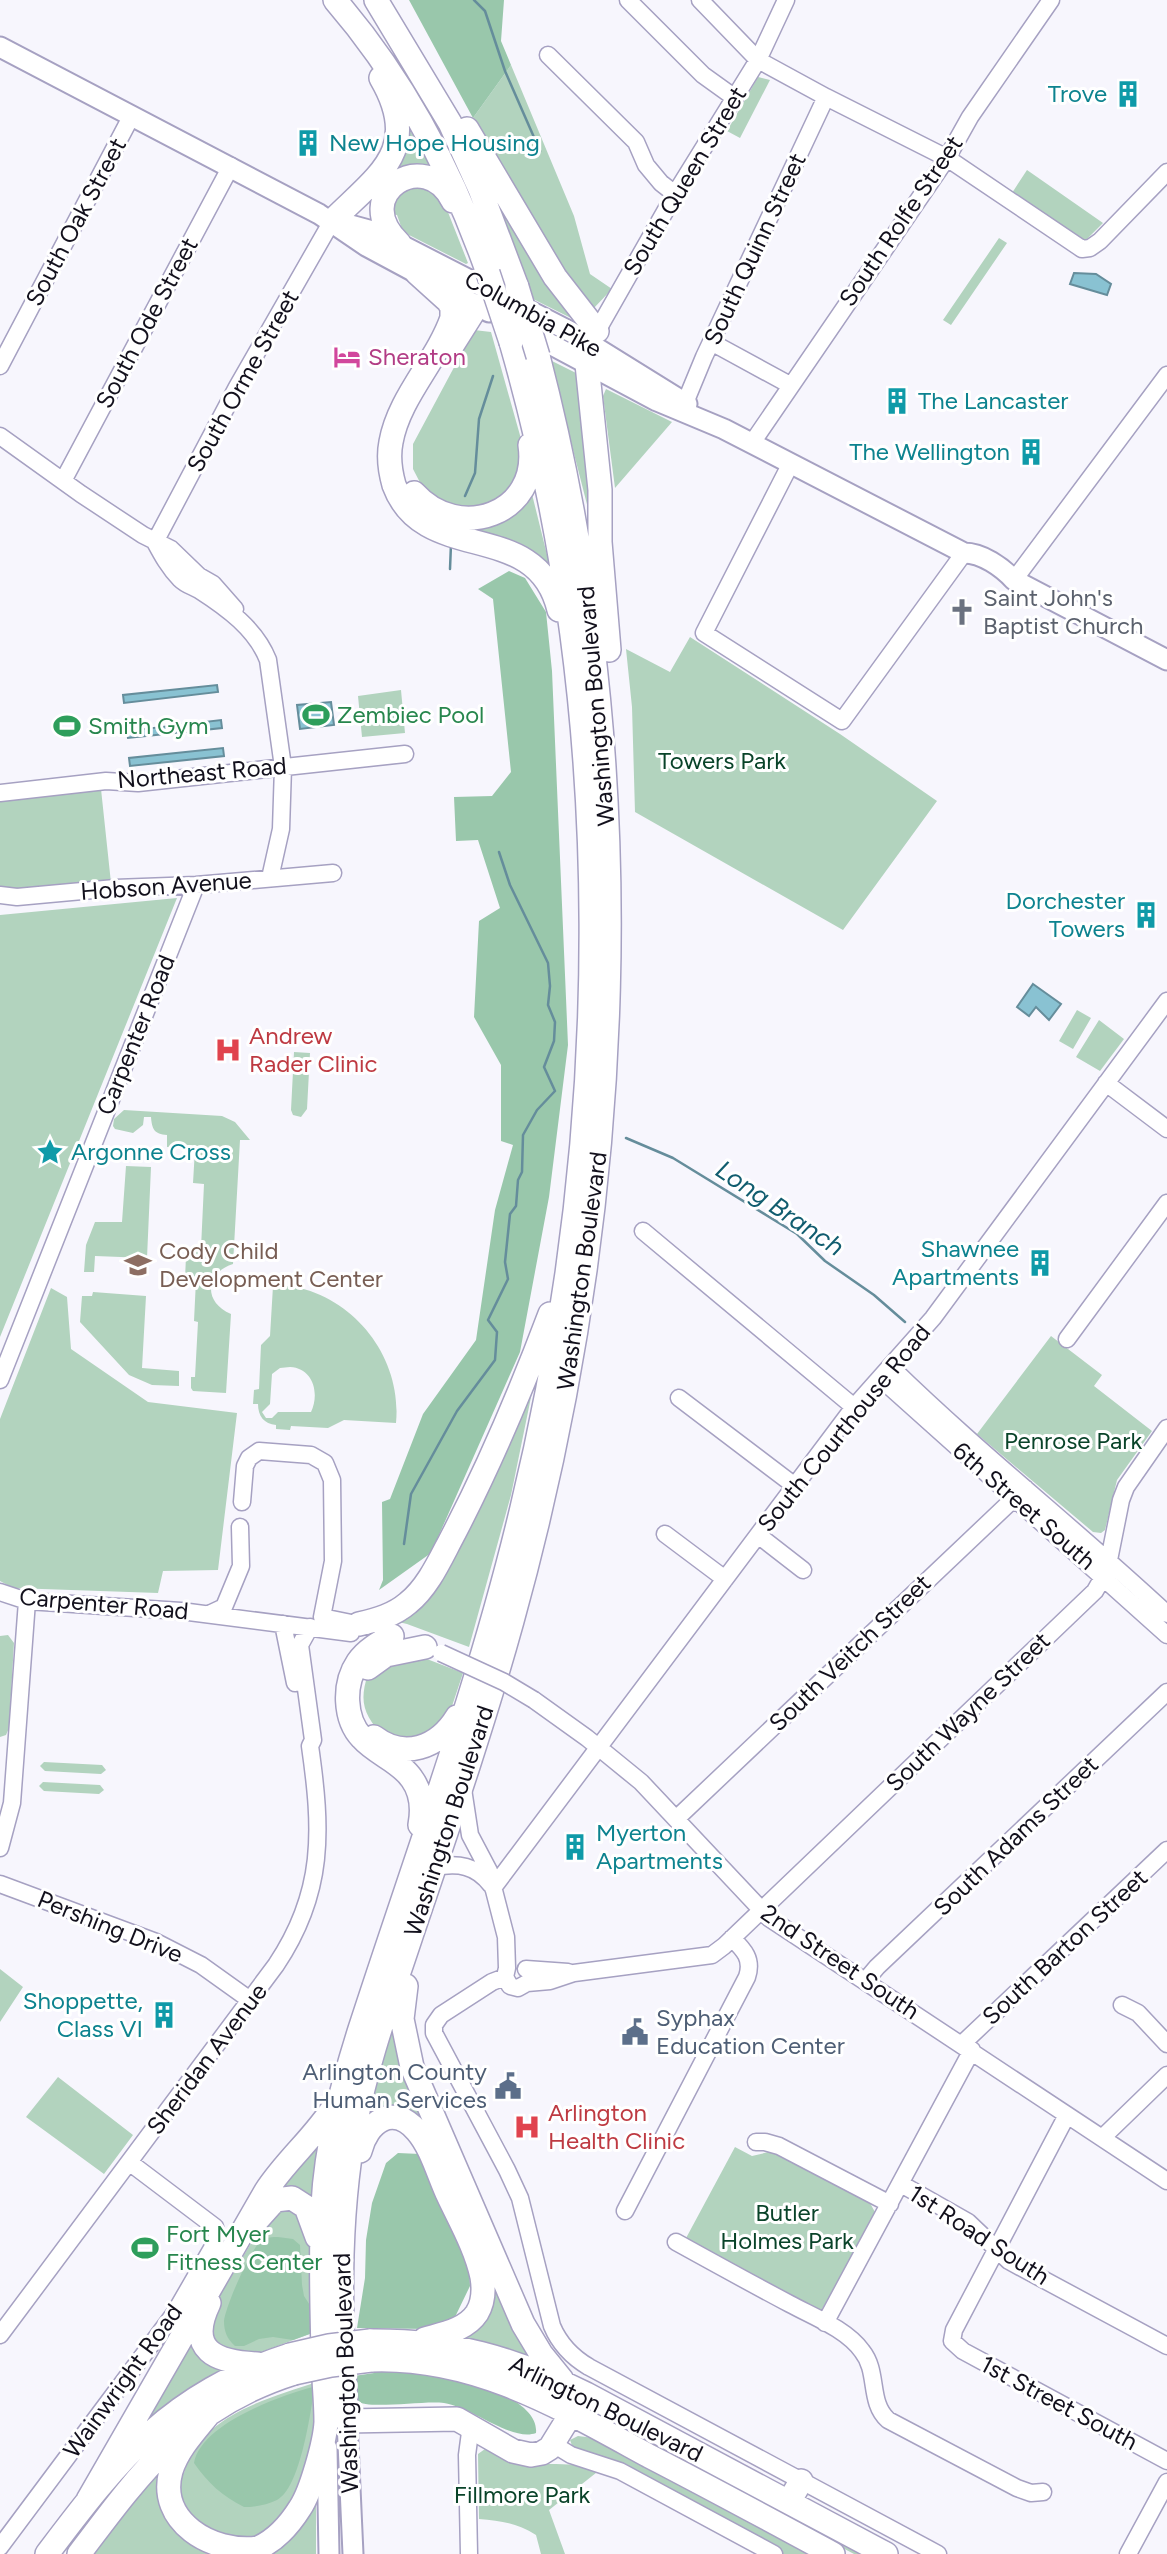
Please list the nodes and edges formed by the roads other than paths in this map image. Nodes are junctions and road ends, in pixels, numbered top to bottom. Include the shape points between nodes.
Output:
1 (317, 0) edge
2 (327, 0) edge
3 (335, 0) edge
4 (376, 0) edge
5 (386, 0) edge
6 (628, 0) edge
7 (700, 0) edge
8 (786, 0) edge
9 (1051, 0) edge
10 (397, 33) junction
11 (0, 47) edge
12 (548, 55) dead end
13 (758, 60) junction
14 (387, 68) junction
15 (420, 69) junction
16 (826, 97) junction
17 (735, 98) junction
18 (132, 116) junction
19 (947, 158) junction
20 (230, 166) junction
21 (1167, 172) edge
22 (676, 194) junction
23 (332, 220) junction
24 (399, 243) junction
25 (417, 273) junction
26 (488, 273) junction
27 (477, 306) junction
28 (511, 342) junction
29 (592, 346) junction
30 (708, 350) junction
31 (0, 366) edge
32 (1167, 375) edge
33 (790, 385) junction
34 (685, 403) junction
35 (724, 429) junction
36 (0, 436) edge
37 (752, 443) junction
38 (791, 463) junction
39 (63, 481) junction
40 (155, 542) junction
41 (964, 553) junction
42 (1014, 580) junction
43 (1167, 660) edge
44 (579, 707) junction
45 (405, 754) dead end
46 (283, 767) junction
47 (0, 793) edge
48 (332, 873) dead end
49 (270, 878) junction
50 (610, 880) junction
51 (196, 886) junction
52 (0, 895) edge
53 (1167, 1001) edge
54 (1106, 1083) junction
55 (1167, 1129) edge
56 (1167, 1203) edge
57 (643, 1231) dead end
58 (566, 1271) junction
59 (1067, 1339) dead end
60 (886, 1372) junction
61 (0, 1380) edge
62 (679, 1398) dead end
63 (854, 1407) junction
64 (1167, 1428) edge
65 (795, 1486) junction
66 (1019, 1493) junction
67 (242, 1502) dead end
68 (240, 1527) dead end
69 (665, 1534) dead end
70 (758, 1535) junction
71 (1110, 1560) junction
72 (803, 1570) dead end
73 (1103, 1576) junction
74 (725, 1579) junction
75 (0, 1592) edge
76 (27, 1601) junction
77 (209, 1614) junction
78 (1167, 1614) edge
79 (283, 1624) junction
80 (335, 1625) junction
81 (1167, 1635) edge
82 (392, 1636) junction
83 (433, 1650) junction
84 (357, 1663) junction
85 (1167, 1692) edge
86 (469, 1697) junction
87 (310, 1746) junction
88 (598, 1747) junction
89 (462, 1784) junction
90 (676, 1818) junction
91 (0, 1848) edge
92 (1167, 1850) edge
93 (435, 1867) junction
94 (410, 1878) junction
95 (0, 1884) edge
96 (493, 1888) junction
97 (760, 1909) junction
98 (420, 1911) junction
99 (732, 1938) junction
100 (516, 1974) junction
101 (866, 1980) junction
102 (250, 2000) junction
103 (1122, 2005) dead end
104 (1167, 2044) edge
105 (967, 2047) junction
106 (1167, 2075) edge
107 (341, 2096) junction
108 (1067, 2115) junction
109 (1102, 2138) junction
110 (756, 2142) dead end
111 (130, 2162) junction
112 (1167, 2181) edge
113 (901, 2184) junction
114 (890, 2204) junction
115 (625, 2211) dead end
116 (344, 2215) junction
117 (676, 2242) dead end
118 (321, 2249) junction
119 (997, 2251) junction
120 (825, 2323) junction
121 (0, 2335) edge
122 (417, 2341) junction
123 (1167, 2346) edge
124 (371, 2350) junction
125 (264, 2364) junction
126 (292, 2364) junction
127 (567, 2385) junction
128 (212, 2410) junction
129 (571, 2414) junction
130 (336, 2423) junction
131 (471, 2425) junction
132 (553, 2444) junction
133 (1167, 2462) edge
134 (801, 2481) junction
135 (1167, 2482) edge
136 (1043, 2492) dead end
137 (88, 2500) junction
138 (789, 2502) junction
139 (0, 2547) edge
140 (47, 2554) edge
141 (79, 2554) edge
142 (329, 2554) edge
143 (353, 2554) edge
144 (469, 2554) edge
145 (774, 2554) edge
146 (833, 2554) edge
147 (886, 2554) edge
148 (938, 2554) edge
149 (1128, 2554) edge

1 - 23 highway via 381,79 397,121 395,145 385,169
2 - 14 highway
3 - 14 highway
4 - 10 highway, Washington Boulevard
5 - 10 highway
6 - 17 street via 703,75
7 - 13 street
8 - 13 street, South Queen Street
9 - 19 street, South Rolfe Street
10 - 15 highway, Washington Boulevard
11 - 18 main road, Columbia Pike
12 - 22 street via 636,142 646,165
13 - 16 street
13 - 17 street, South Queen Street
14 - 26 highway, Washington Boulevard via 444,163
15 - 29 highway via 450,101
15 - 50 highway, Washington Boulevard, bridge via 466,156 517,287 572,500 589,605
16 - 19 street
16 - 30 street, South Quinn Street
17 - 22 street, South Queen Street
18 - 20 main road, Columbia Pike
18 - 31 street, South Oak Street
19 - 21 street via 1082,249 1100,241
19 - 33 street, South Rolfe Street
20 - 23 main road, Columbia Pike
20 - 39 street, South Ode Street
22 - 29 street, South Queen Street
23 - 24 main road, Columbia Pike
23 - 25 main road, Columbia Pike via 366,246
23 - 40 street, South Orme Street
24 - 26 highway via 383,222 385,197 408,177 431,178 447,191
24 - 29 main road, Columbia Pike
25 - 27 main road, Columbia Pike
25 - 44 highway via 449,301 452,318 393,430 390,463 396,489 408,509 428,526 511,552 542,575 557,603
26 - 28 highway, Washington Boulevard, bridge
27 - 28 highway via 405,434 401,451 413,492 448,517 494,514 515,497 528,476 531,453
27 - 29 main road, Columbia Pike
28 - 44 highway, Washington Boulevard via 555,526
29 - 34 main road, Columbia Pike via 625,358
29 - 35 main road, Columbia Pike via 681,412
29 - 50 highway via 613,718 615,806
30 - 33 street
30 - 34 street, South Quinn Street
32 - 42 street
33 - 37 street, South Rolfe Street
34 - 35 main road, Columbia Pike
35 - 37 main road, Columbia Pike
36 - 39 street
37 - 38 main road, Columbia Pike
38 - 41 main road, Columbia Pike
38 - 41 street via 704,633 842,721
39 - 40 street
40 - 46 street via 182,581 247,626 262,645
41 - 42 main road, Columbia Pike via 1004,569
42 - 43 main road, Columbia Pike
44 - 58 highway, Washington Boulevard via 587,818 589,1007
45 - 46 street, Northeast Road
46 - 47 street, Northeast Road
46 - 49 street via 281,829
48 - 49 street, Hobson Avenue
49 - 51 street, Hobson Avenue
50 - 89 highway, Washington Boulevard via 602,1120 581,1301 531,1551
51 - 52 street, Hobson Avenue
51 - 61 street, Carpenter Road
53 - 54 street, South Courthouse Road
54 - 55 street
54 - 60 street, South Courthouse Road via 966,1274
56 - 59 street
57 - 63 street
58 - 80 highway via 496,1447 464,1515 419,1592 405,1606 383,1617
58 - 86 highway, Washington Boulevard via 523,1505
60 - 63 street, South Courthouse Road
60 - 66 street, 6th Street South
62 - 65 street
63 - 65 street, South Courthouse Road
64 - 71 street, South Wayne Street via 1126,1487
65 - 70 street, South Courthouse Road
66 - 71 street, 6th Street South
66 - 73 street, 6th Street South
66 - 90 street, South Veitch Street
67 - 80 street, Sheridan Avenue via 245,1466 259,1451 312,1455 326,1463 332,1480
68 - 77 street, Carpenter Road via 241,1566 224,1607
69 - 74 street
70 - 72 street
70 - 74 street, South Courthouse Road
71 - 73 street, South Wayne Street
71 - 78 street, 6th Street South
73 - 81 street, 6th Street South
73 - 97 street, South Wayne Street via 1095,1591
74 - 88 street, South Courthouse Road
75 - 76 street, Carpenter Road
76 - 77 street, Carpenter Road
76 - 91 street via 12,1803
77 - 79 street, Carpenter Road
79 - 80 street, Carpenter Road
79 - 87 street, Sheridan Avenue via 302,1735
80 - 82 street, 2nd Street South
80 - 84 highway via 356,1650
80 - 87 street, Sheridan Avenue via 300,1645 313,1740
82 - 83 street, 2nd Street South
82 - 84 highway
83 - 86 highway via 386,1655 363,1675 358,1709 369,1733 395,1748 427,1746 449,1730
83 - 88 street, 2nd Street South, bridge via 504,1682
84 - 94 highway via 348,1699 353,1726 367,1743 409,1774 421,1798
85 - 101 street, South Adams Street
86 - 94 highway, Washington Boulevard
87 - 102 street, Sheridan Avenue via 319,1819 313,1881 285,1953
88 - 90 street, 2nd Street South
88 - 96 street, South Courthouse Road
89 - 93 highway, Washington Boulevard
89 - 96 street via 470,1835
90 - 97 street, 2nd Street South
92 - 105 street, South Barton Street
93 - 96 street via 467,1867
93 - 98 highway, Washington Boulevard
94 - 107 highway, Washington Boulevard
95 - 102 street, Pershing Drive via 156,1942 201,1965
96 - 100 street
97 - 99 street, South Wayne Street
97 - 101 street, 2nd Street South
98 - 116 highway, Washington Boulevard via 363,2088
98 - 127 highway via 402,2010 408,2054 523,2324
99 - 100 street, South Wayne Street via 709,1956 574,1973 550,1981
99 - 115 street via 749,1959 747,1977
100 - 134 street, Arlington Boulevard via 487,1984 438,2018 433,2028 516,2189 557,2337 584,2364
101 - 105 street, 2nd Street South
102 - 111 street, Sheridan Avenue
103 - 104 street via 1138,2013
105 - 108 street, 2nd Street South
105 - 113 street, South Barton Street
106 - 109 street
107 - 118 highway, Washington Boulevard via 327,2167
107 - 137 highway via 266,2191
108 - 109 street, 2nd Street South
108 - 119 street
109 - 112 street, 2nd Street South
110 - 114 street, 1st Road South via 779,2146
111 - 121 street, Sheridan Avenue
111 - 139 street, Wainwright Road via 215,2227 215,2243 174,2314
113 - 114 street, South Barton Street
113 - 119 street, 1st Road South via 968,2222
114 - 120 street, South Barton Street
116 - 122 highway via 368,2129 384,2119 407,2122 429,2151 474,2254 483,2288 480,2308 470,2321
116 - 130 highway, Washington Boulevard
117 - 120 street
118 - 125 highway via 311,2217 301,2203 286,2197 275,2200 261,2214 208,2304 202,2332 211,2352 229,2362
118 - 130 highway, Washington Boulevard
119 - 123 street, 1st Road South
119 - 133 street, 1st Street South via 954,2330 952,2342
120 - 136 street via 862,2351 872,2369 877,2407 888,2420 1017,2488
122 - 124 highway, Arlington Boulevard
122 - 127 highway, Arlington Boulevard via 492,2355
124 - 126 highway, Arlington Boulevard, bridge via 331,2365
124 - 129 highway, Arlington Boulevard via 470,2371 510,2384
125 - 126 highway, Arlington Boulevard
125 - 137 highway, Arlington Boulevard via 167,2417 124,2456
126 - 128 highway, Arlington Boulevard
127 - 138 highway, Arlington Boulevard
128 - 130 highway via 179,2453 169,2494 176,2517 187,2532 226,2552 259,2547 289,2524 302,2506
128 - 141 highway, Arlington Boulevard via 156,2456
129 - 132 highway
129 - 146 highway, Arlington Boulevard
130 - 131 highway via 452,2418
130 - 142 main road, Washington Boulevard
130 - 143 main road, Washington Boulevard
131 - 132 highway via 519,2453 537,2455
131 - 144 street via 467,2455
132 - 145 street, Arlington Boulevard via 620,2472
134 - 138 highway
134 - 148 street, Arlington Boulevard
135 - 149 street
137 - 140 highway, Arlington Boulevard
138 - 147 highway, Arlington Boulevard

